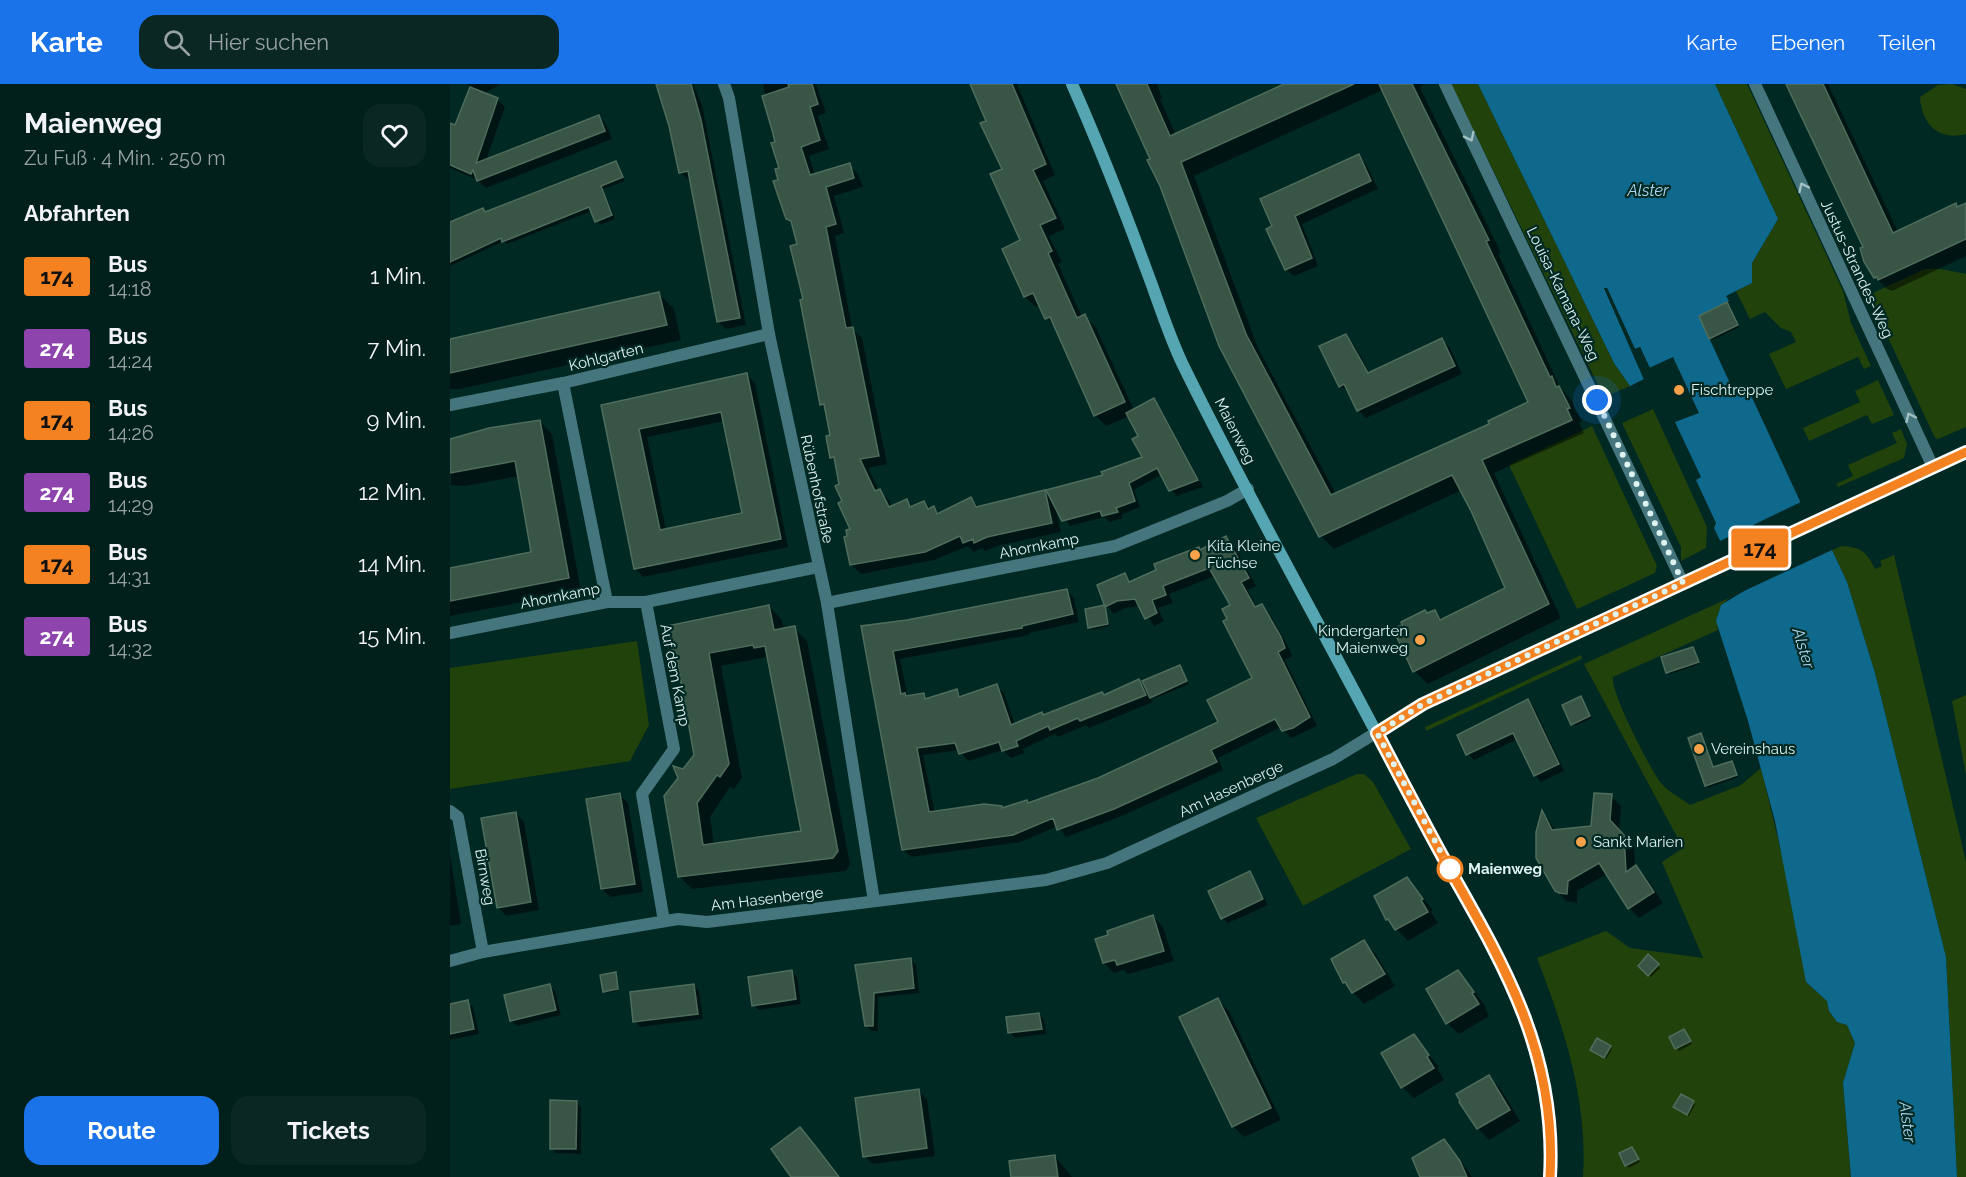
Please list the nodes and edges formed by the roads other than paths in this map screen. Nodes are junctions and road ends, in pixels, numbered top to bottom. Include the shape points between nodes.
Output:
1 (724, 84) edge
2 (1072, 84) edge
3 (1445, 84) edge
4 (1755, 84) edge
5 (769, 334) junction
6 (563, 383) junction
7 (450, 405) edge
8 (1966, 452) edge
9 (1934, 467) junction
10 (1248, 489) junction
11 (818, 567) junction
12 (1683, 583) junction
13 (606, 602) junction
14 (646, 602) junction
15 (827, 603) junction
16 (450, 633) edge
17 (1377, 733) junction
18 (450, 811) edge
19 (874, 901) junction
20 (664, 921) junction
21 (483, 952) junction
22 (450, 961) edge
23 (1550, 1177) edge

1 - 5 street, Rübenhofstraße
2 - 10 street, Maienweg via 1182,362
3 -> 12 street, Louisa-Kamana-Weg
9 -> 4 street, Justus-Strandes-Weg
5 - 6 street, Kohlgarten
5 - 11 street, Rübenhofstraße
6 - 7 street, Kohlgarten
6 - 13 street
8 - 9 street, Am Hasenberge
9 - 12 street, Am Hasenberge
10 - 15 street, Ahornkamp via 1115,546
10 - 17 street, Maienweg
11 - 14 street, Ahornkamp
11 - 15 street, Rübenhofstraße
12 - 17 street, Am Hasenberge via 1423,704
13 - 14 street, Ahornkamp
13 - 16 street, Ahornkamp
14 - 20 street, Auf dem Kamp via 674,749 642,794
15 - 19 street, Rübenhofstraße
17 - 19 street, Am Hasenberge via 1333,759 1107,863 1046,880
17 - 23 street, Maienweg via 1525,1013 1542,1080
18 - 21 street, Birnweg via 458,817
19 - 20 street, Am Hasenberge via 707,922
20 - 21 street, Am Hasenberge
21 - 22 street, Am Hasenberge

